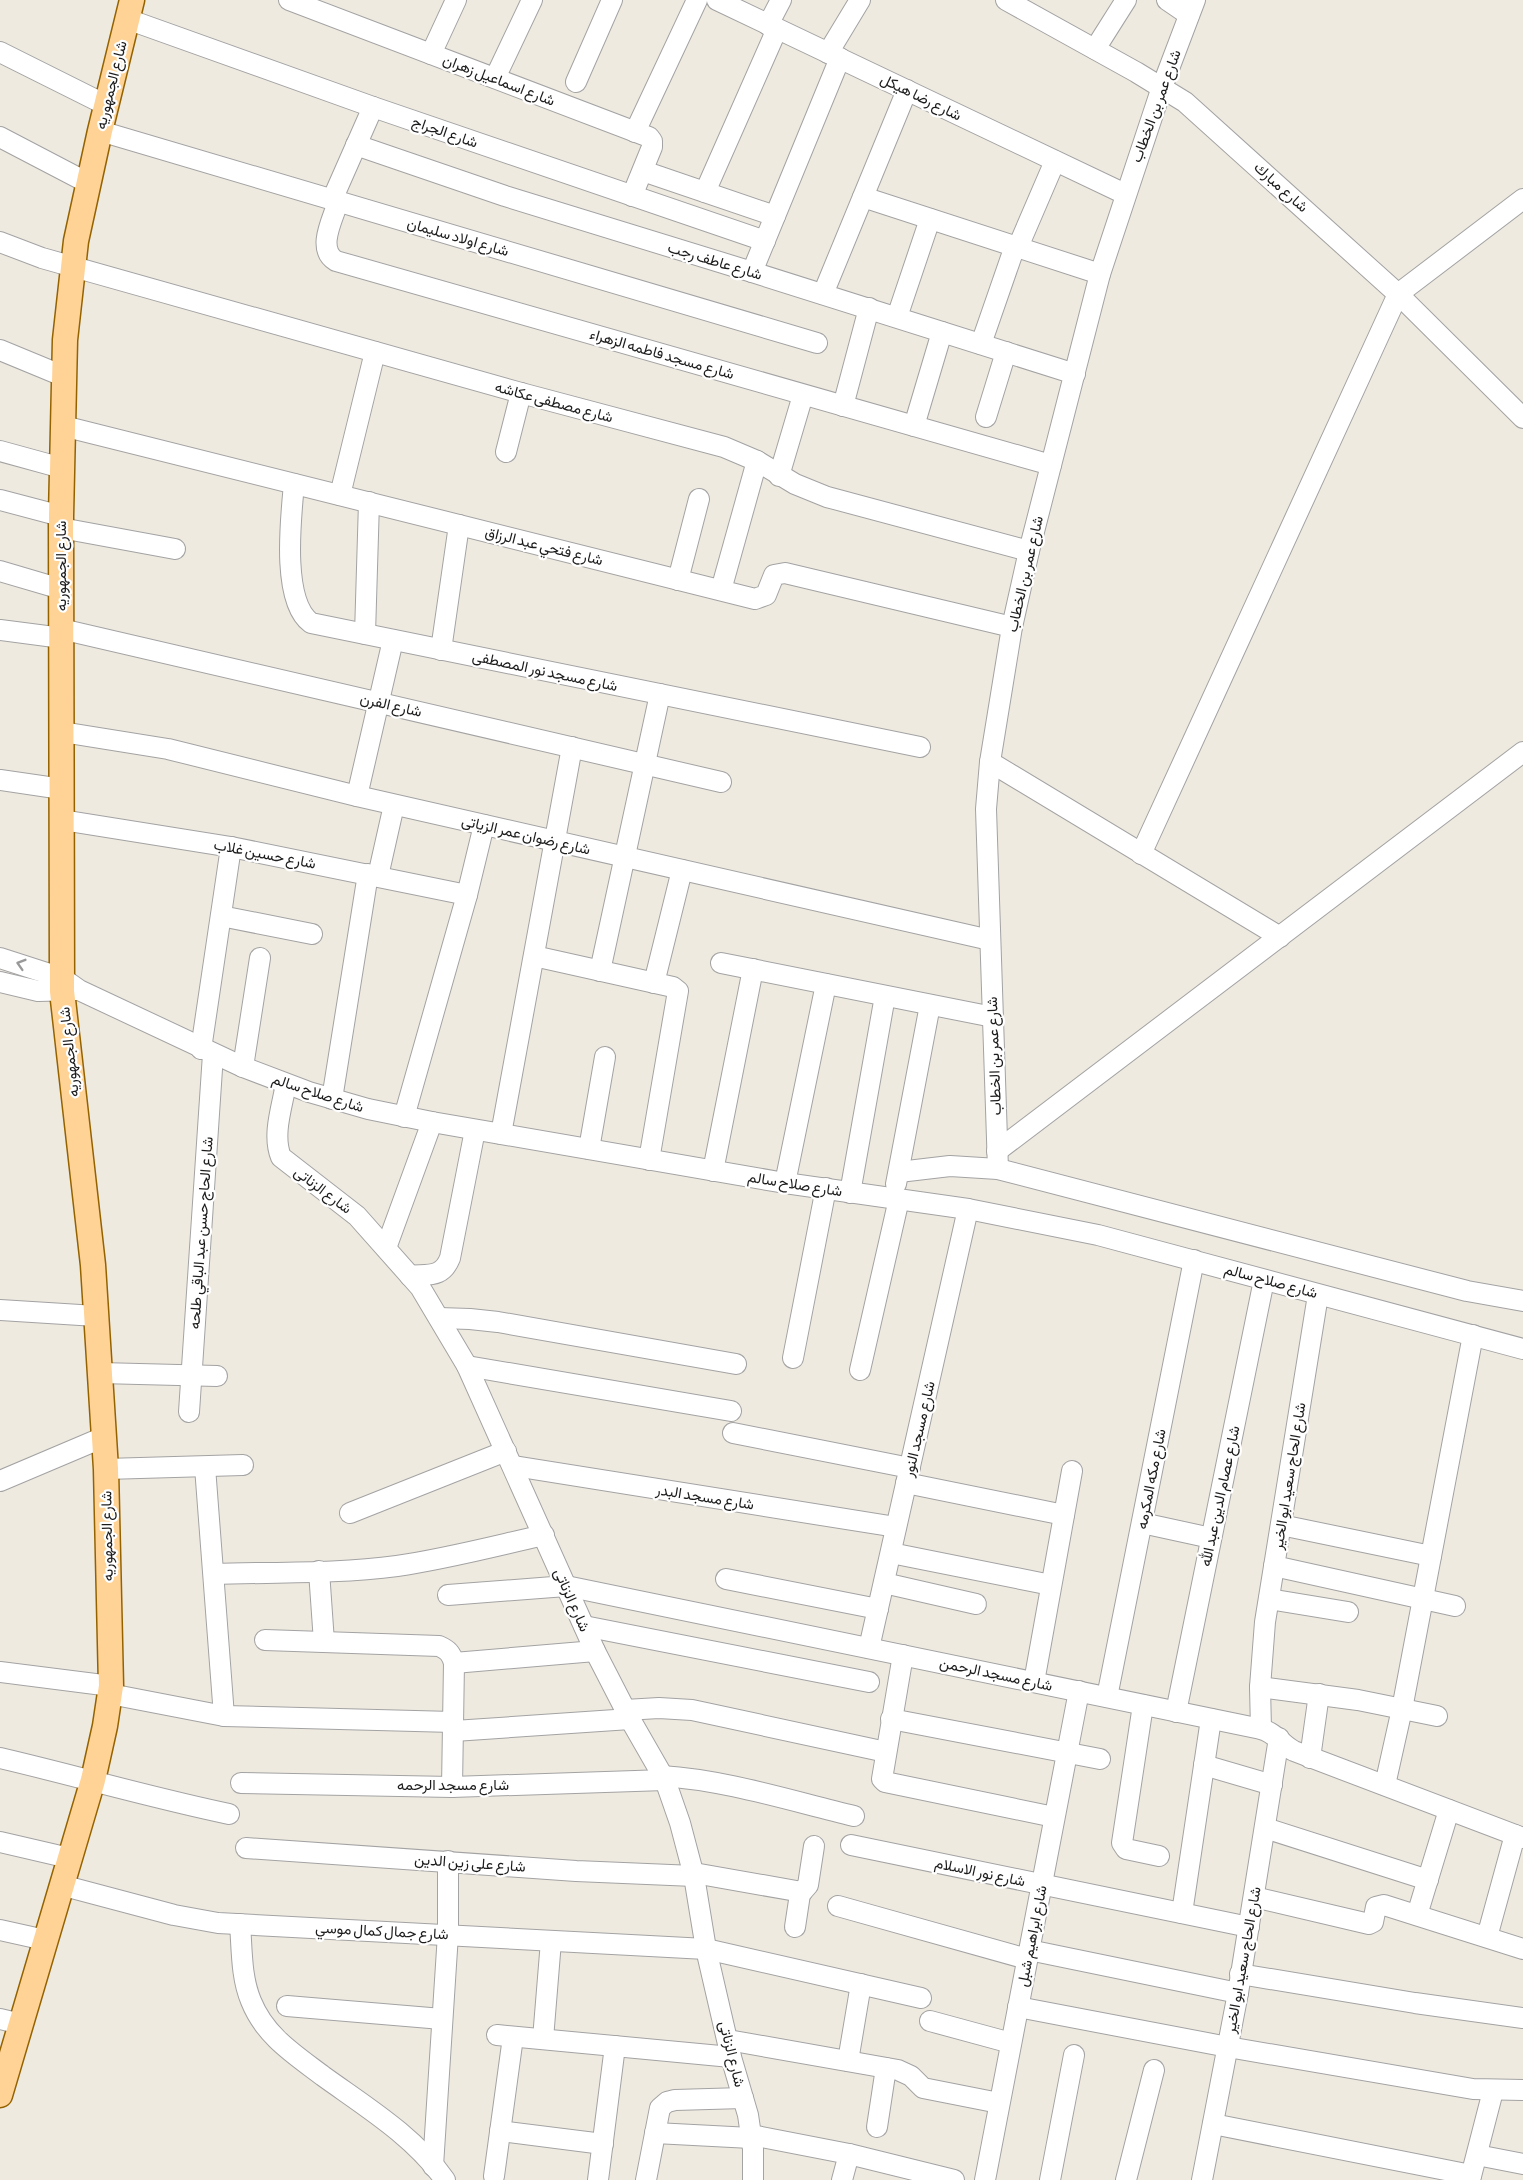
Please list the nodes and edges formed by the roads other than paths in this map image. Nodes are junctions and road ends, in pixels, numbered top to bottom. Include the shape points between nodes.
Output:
1 (290, 0) edge
2 (456, 0) edge
3 (532, 0) edge
4 (612, 0) edge
5 (697, 0) edge
6 (717, 0) edge
7 (781, 0) edge
8 (860, 0) edge
9 (1006, 0) edge
10 (1125, 0) edge
11 (1167, 0) edge
12 (128, 6) edge
13 (1192, 8) edge
14 (773, 27) junction
15 (1095, 49) junction
16 (0, 52) edge
17 (432, 54) junction
18 (834, 56) junction
19 (495, 78) junction
20 (576, 82) dead end
21 (1162, 87) junction
22 (907, 90) junction
23 (106, 105) junction
24 (374, 107) junction
25 (100, 131) junction
26 (635, 132) junction
27 (0, 137) edge
28 (356, 145) junction
29 (1055, 161) junction
30 (643, 171) junction
31 (88, 183) junction
32 (705, 192) junction
33 (1125, 194) junction
34 (632, 196) junction
35 (863, 197) junction
36 (1523, 199) edge
37 (335, 201) junction
38 (775, 216) junction
39 (930, 219) junction
40 (765, 241) junction
41 (0, 242) edge
42 (1017, 247) junction
43 (73, 267) junction
44 (752, 272) junction
45 (1100, 274) junction
46 (823, 294) junction
47 (1398, 294) junction
48 (869, 308) junction
49 (897, 317) junction
50 (942, 332) junction
51 (817, 343) dead end
52 (981, 344) junction
53 (0, 350) edge
54 (375, 352) junction
55 (1006, 352) junction
56 (1075, 374) junction
57 (63, 376) junction
58 (521, 393) junction
59 (803, 395) junction
60 (843, 406) junction
61 (986, 417) dead end
62 (1523, 418) edge
63 (63, 426) junction
64 (915, 426) junction
65 (0, 451) edge
66 (506, 452) dead end
67 (757, 461) junction
68 (1051, 465) junction
69 (62, 468) junction
70 (780, 476) junction
71 (294, 484) junction
72 (340, 495) junction
73 (699, 499) dead end
74 (0, 500) edge
75 (369, 502) junction
76 (61, 522) junction
77 (459, 525) junction
78 (175, 549) dead end
79 (1029, 551) junction
80 (0, 571) edge
81 (678, 580) junction
82 (61, 590) junction
83 (721, 590) junction
84 (1012, 627) junction
85 (0, 630) edge
86 (62, 634) junction
87 (365, 634) junction
88 (393, 640) junction
89 (441, 650) junction
90 (660, 694) junction
91 (378, 702) junction
92 (62, 732) junction
93 (572, 747) junction
94 (920, 747) dead end
95 (1523, 752) edge
96 (990, 762) junction
97 (645, 764) junction
98 (0, 780) edge
99 (721, 782) dead end
100 (62, 789) junction
101 (357, 796) junction
102 (394, 805) junction
103 (62, 820) junction
104 (484, 825) junction
105 (555, 841) junction
106 (231, 847) junction
107 (1141, 854) junction
108 (624, 857) junction
109 (682, 870) junction
110 (373, 875) junction
111 (467, 895) junction
112 (220, 916) junction
113 (312, 934) dead end
114 (1280, 937) junction
115 (990, 940) junction
116 (534, 956) junction
117 (0, 958) edge
118 (260, 958) dead end
119 (721, 963) dead end
120 (753, 969) junction
121 (600, 971) junction
122 (0, 982) edge
123 (654, 983) junction
124 (826, 984) junction
125 (68, 986) junction
126 (885, 996) junction
127 (930, 1005) junction
128 (993, 1017) junction
129 (207, 1051) junction
130 (605, 1057) dead end
131 (243, 1068) junction
132 (286, 1084) junction
133 (332, 1099) junction
134 (404, 1117) junction
135 (432, 1122) junction
136 (476, 1130) junction
137 (501, 1134) junction
138 (589, 1149) junction
139 (649, 1160) junction
140 (998, 1160) junction
141 (713, 1170) junction
142 (899, 1172) junction
143 (785, 1183) junction
144 (826, 1188) junction
145 (850, 1192) junction
146 (896, 1198) junction
147 (968, 1209) junction
148 (386, 1248) junction
149 (1194, 1260) junction
150 (410, 1276) junction
151 (1264, 1280) junction
152 (1318, 1295) junction
153 (1523, 1301) edge
154 (0, 1310) edge
155 (96, 1316) junction
156 (439, 1318) junction
157 (1473, 1335) junction
158 (1523, 1348) edge
159 (793, 1358) dead end
160 (736, 1364) dead end
161 (467, 1366) junction
162 (860, 1370) dead end
163 (100, 1373) junction
164 (191, 1375) junction
165 (217, 1376) dead end
166 (731, 1411) dead end
167 (189, 1412) dead end
168 (733, 1433) dead end
169 (104, 1437) junction
170 (510, 1459) junction
171 (243, 1466) dead end
172 (205, 1467) junction
173 (106, 1469) junction
174 (1072, 1471) dead end
175 (908, 1475) junction
176 (0, 1481) edge
177 (350, 1513) dead end
178 (1064, 1515) junction
179 (1142, 1523) junction
180 (1281, 1525) junction
181 (896, 1527) junction
182 (544, 1535) junction
183 (1211, 1538) junction
184 (891, 1553) junction
185 (1431, 1556) junction
186 (1274, 1566) junction
187 (319, 1570) junction
188 (214, 1574) junction
189 (726, 1579) dead end
190 (884, 1584) junction
191 (1051, 1585) junction
192 (567, 1586) junction
193 (448, 1595) dead end
194 (1269, 1599) junction
195 (1423, 1599) junction
196 (976, 1604) dead end
197 (1455, 1606) dead end
198 (878, 1609) junction
199 (1348, 1612) dead end
200 (584, 1626) junction
201 (265, 1640) dead end
202 (324, 1642) junction
203 (869, 1648) junction
204 (595, 1652) junction
205 (903, 1655) junction
206 (454, 1663) junction
207 (0, 1672) edge
208 (869, 1682) dead end
209 (1034, 1682) junction
210 (1260, 1687) junction
211 (111, 1690) junction
212 (1078, 1691) junction
213 (1319, 1694) junction
214 (1107, 1697) junction
215 (1143, 1705) junction
216 (1402, 1709) junction
217 (1176, 1712) junction
218 (627, 1715) junction
219 (224, 1716) junction
220 (1437, 1716) dead end
221 (891, 1719) junction
222 (1211, 1719) junction
223 (453, 1727) junction
224 (1261, 1729) junction
225 (1279, 1738) junction
226 (885, 1752) junction
227 (1067, 1752) junction
228 (0, 1758) edge
229 (1310, 1758) junction
230 (1100, 1759) dead end
231 (1204, 1765) junction
232 (663, 1778) junction
233 (93, 1780) junction
234 (241, 1783) dead end
235 (1272, 1785) junction
236 (1385, 1785) junction
237 (452, 1787) junction
238 (1449, 1810) junction
239 (229, 1814) dead end
240 (854, 1816) dead end
241 (1054, 1817) junction
242 (1265, 1828) junction
243 (1519, 1837) edge
244 (0, 1842) edge
245 (851, 1845) dead end
246 (814, 1846) dead end
247 (246, 1848) dead end
248 (1159, 1856) dead end
249 (69, 1858) junction
250 (448, 1861) junction
251 (694, 1875) junction
252 (1428, 1880) junction
253 (1042, 1884) junction
254 (61, 1886) junction
255 (802, 1892) junction
256 (1254, 1897) junction
257 (838, 1906) dead end
258 (1182, 1913) junction
259 (1417, 1915) junction
260 (240, 1924) junction
261 (795, 1927) dead end
262 (1249, 1927) junction
263 (0, 1930) edge
264 (448, 1934) junction
265 (1487, 1938) junction
266 (45, 1940) junction
267 (551, 1941) junction
268 (706, 1949) junction
269 (1523, 1949) edge
270 (1028, 1954) junction
271 (861, 1984) junction
272 (1239, 1984) junction
273 (921, 1998) dead end
274 (287, 2006) dead end
275 (1018, 2007) junction
276 (1523, 2018) edge
277 (442, 2019) junction
278 (10, 2021) edge
279 (930, 2021) dead end
280 (543, 2039) junction
281 (1011, 2043) junction
282 (615, 2046) junction
283 (1228, 2047) junction
284 (730, 2048) junction
285 (1074, 2055) dead end
286 (848, 2061) junction
287 (886, 2068) junction
288 (1154, 2070) dead end
289 (1523, 2090) edge
290 (1493, 2091) junction
291 (0, 2094) edge
292 (743, 2098) junction
293 (999, 2103) junction
294 (1213, 2124) junction
295 (877, 2127) dead end
296 (500, 2131) junction
297 (655, 2133) junction
298 (751, 2137) junction
299 (603, 2144) junction
300 (849, 2154) junction
301 (1477, 2156) junction
302 (1523, 2164) edge
303 (1406, 2171) edge
304 (439, 2173) edge
305 (913, 2175) edge
306 (494, 2176) dead end
307 (1471, 2178) edge
308 (598, 2180) edge
309 (646, 2180) edge
310 (753, 2180) edge
311 (842, 2180) edge
312 (954, 2180) edge
313 (985, 2180) edge
314 (1050, 2180) edge
315 (1126, 2180) edge
316 (1202, 2180) edge

1 - 17 street, شارع اسماعيل زهران
2 - 17 street
3 - 19 street
4 - 20 street
5 - 26 street
6 - 14 street, شارع رضا هيكل
7 - 14 street
8 - 18 street
9 - 15 street, شارع مبارك
10 - 15 street
11 - 13 street
12 - 23 main road, شارع الجمهوريه
12 - 24 street, شارع الجراج
13 - 21 street, شارع عمر بن الخطاب
14 - 18 street, شارع رضا هيكل
14 - 32 street
15 - 21 street, شارع مبارك
16 - 23 street
17 - 19 street, شارع اسماعيل زهران
18 - 22 street, شارع رضا هيكل
18 - 38 street
19 - 26 street, شارع اسماعيل زهران
21 - 33 street, شارع عمر بن الخطاب
21 - 47 street, شارع مبارك via 1206,120
22 - 29 street, شارع رضا هيكل
22 - 35 street
23 - 25 main road, شارع الجمهوريه
24 - 28 street, شارع مسجد فاطمه الزهراء
24 - 34 street, شارع الجراج
25 - 31 main road, شارع الجمهوريه
25 - 37 street, شارع اولاد سليمان
26 - 30 street, شارع اسماعيل زهران via 649,137 653,144
27 - 31 street
28 - 37 street, شارع مسجد فاطمه الزهراء
28 - 44 street, شارع عاطف رجب via 466,184
29 - 33 street, شارع رضا هيكل
29 - 42 street
30 - 32 street
30 - 34 street, شارع اسماعيل زهران
31 - 43 main road, شارع الجمهوريه
32 - 38 street
33 - 45 street, شارع عمر بن الخطاب
34 - 40 street, شارع الجراج
35 - 39 street
35 - 46 street
36 - 47 street
37 - 51 street, شارع اولاد سليمان
37 - 59 street, شارع مسجد فاطمه الزهراء via 326,244 327,254 336,261
38 - 40 street
39 - 42 street
39 - 49 street
40 - 44 street
41 - 43 street, شارع مصطفى عكاشه
42 - 45 street
42 - 52 street
43 - 54 street, شارع مصطفى عكاشه
43 - 57 main road, شارع الجمهوريه
44 - 46 street, شارع عاطف رجب
45 - 56 street, شارع عمر بن الخطاب
46 - 48 street, شارع عاطف رجب
47 - 62 street, شارع مبارك
47 - 107 street
48 - 49 street, شارع عاطف رجب
48 - 60 street
49 - 50 street, شارع عاطف رجب
50 - 52 street, شارع عاطف رجب
50 - 64 street
52 - 55 street, شارع عاطف رجب
53 - 57 street
54 - 58 street, شارع مصطفى عكاشه
54 - 72 street
55 - 56 street, شارع عاطف رجب
55 - 61 street
56 - 68 street, شارع عمر بن الخطاب
57 - 63 main road, شارع الجمهوريه
58 - 66 street
58 - 67 street, شارع مصطفى عكاشه via 724,447
59 - 60 street, شارع مسجد فاطمه الزهراء
59 - 70 street
60 - 64 street, شارع مسجد فاطمه الزهراء
63 - 69 main road, شارع الجمهوريه
63 - 71 street, شارع فتحي عبد الرزاق
64 - 68 street, شارع مسجد فاطمه الزهراء
65 - 69 street
67 - 70 street, شارع مصطفى عكاشه
67 - 83 street
68 - 79 street, شارع عمر بن الخطاب
69 - 76 main road, شارع الجمهوريه
70 - 79 street, شارع مصطفى عكاشه via 827,497
71 - 72 street, شارع فتحي عبد الرزاق
71 - 87 street, شارع مسجد نور المصطفى via 290,548 300,611 311,623
72 - 75 street, شارع فتحي عبد الرزاق
73 - 81 street
74 - 76 street
75 - 77 street, شارع فتحي عبد الرزاق
75 - 87 street
76 - 78 street
76 - 82 main road, شارع الجمهوريه
77 - 81 street, شارع فتحي عبد الرزاق
77 - 89 street
79 - 84 street, شارع عمر بن الخطاب
80 - 82 street
81 - 83 street, شارع فتحي عبد الرزاق
82 - 86 main road, شارع الجمهوريه
83 - 84 street, شارع فتحي عبد الرزاق via 759,599 768,592 774,575 785,573
84 - 96 street, شارع عمر بن الخطاب
85 - 86 street, شارع الفرن
86 - 91 street, شارع الفرن
86 - 92 main road, شارع الجمهوريه
87 - 88 street, شارع مسجد نور المصطفى
88 - 89 street, شارع مسجد نور المصطفى
88 - 91 street
89 - 90 street, شارع مسجد نور المصطفى
90 - 94 street, شارع مسجد نور المصطفى
90 - 97 street
91 - 93 street, شارع الفرن
91 - 101 street
92 - 100 main road, شارع الجمهوريه
92 - 101 street, شارع رضوان عمر الزياتى via 168,749
93 - 97 street, شارع الفرن
93 - 105 street
95 - 114 street
96 - 107 street
96 - 115 street, شارع عمر بن الخطاب via 985,832
97 - 99 street, شارع الفرن
97 - 108 street
98 - 100 street
100 - 103 main road, شارع الجمهوريه
101 - 102 street, شارع رضوان عمر الزياتى
102 - 104 street, شارع رضوان عمر الزياتى
102 - 110 street
103 - 106 street, شارع حسين غلاب
103 - 125 main road, شارع الجمهوريه
104 - 105 street, شارع رضوان عمر الزياتى
104 - 111 street
105 - 108 street, شارع رضوان عمر الزياتى
105 - 116 street
106 - 110 street, شارع حسين غلاب
106 - 112 street, شارع الحاج حسن عبد الباقي طلحه
107 - 114 street
108 - 109 street, شارع رضوان عمر الزياتى
108 - 121 street
109 - 115 street, شارع رضوان عمر الزياتى
109 - 123 street
110 - 111 street, شارع حسين غلاب
110 - 133 street
111 - 134 street
112 - 113 street
112 - 129 street, شارع الحاج حسن عبد الباقي طلحه
114 - 140 street
115 - 128 street, شارع عمر بن الخطاب
116 - 121 street
116 - 137 street
125 -> 117 street, شارع صلاح سالم
118 - 131 street
119 - 120 street
120 - 124 street
120 - 141 street
121 - 123 street
122 - 125 street via 27,990
123 - 139 street via 677,989 678,996
124 - 126 street
124 - 143 street
125 - 129 street, شارع صلاح سالم
125 - 155 main road, شارع الجمهوريه
126 - 127 street
126 - 145 street
127 - 128 street
127 - 142 street
128 - 140 street, شارع عمر بن الخطاب
129 - 131 street, شارع صلاح سالم
129 - 164 street, شارع الحاج حسن عبد الباقي طلحه
130 - 138 street
131 - 132 street, شارع صلاح سالم
132 - 133 street, شارع صلاح سالم
132 - 148 street, شارع الزناتى via 277,1136 281,1157 357,1216
133 - 134 street, شارع صلاح سالم
134 - 135 street, شارع صلاح سالم
135 - 136 street, شارع صلاح سالم
135 - 148 street
136 - 137 street, شارع صلاح سالم
136 - 150 street via 446,1268 439,1273
137 - 138 street, شارع صلاح سالم
138 - 139 street, شارع صلاح سالم
139 - 141 street, شارع صلاح سالم
140 - 142 street
140 - 153 street via 1467,1291
141 - 143 street, شارع صلاح سالم
142 - 146 street
143 - 144 street, شارع صلاح سالم
144 - 145 street, شارع صلاح سالم
144 - 159 street
145 - 146 street, شارع صلاح سالم
146 - 147 street, شارع صلاح سالم
146 - 162 street
147 - 149 street, شارع صلاح سالم via 1098,1235
147 - 175 street, شارع مسجد النور
148 - 150 street, شارع الزناتى
149 - 151 street, شارع صلاح سالم
149 - 179 street, شارع مكه المكرمه
150 - 156 street, شارع الزناتى
151 - 152 street, شارع صلاح سالم
151 - 183 street, شارع عصام الدين عبد الله
152 - 157 street, شارع صلاح سالم
152 - 180 street, شارع الحاج سعيد ابو الخير
154 - 155 street
155 - 163 main road, شارع الجمهوريه
156 - 160 street via 498,1322
156 - 161 street, شارع الزناتى
157 - 158 street, شارع صلاح سالم
157 - 185 street
161 - 166 street
161 - 170 street, شارع الزناتى
163 - 164 street
163 - 169 main road, شارع الجمهوريه
164 - 165 street
164 - 167 street, شارع الحاج حسن عبد الباقي طلحه
168 - 175 street
169 - 173 main road, شارع الجمهوريه
169 - 176 street
170 - 177 street
170 - 181 street, شارع مسجد البدر
170 - 182 street, شارع الزناتى
171 - 172 street
172 - 173 street
172 - 188 street
173 - 211 main road, شارع الجمهوريه
174 - 178 street
175 - 178 street
175 - 181 street, شارع مسجد النور
178 - 191 street
179 - 183 street
179 - 214 street, شارع مكه المكرمه
180 - 185 street
180 - 186 street, شارع الحاج سعيد ابو الخير
181 - 184 street, شارع مسجد النور
182 - 187 street via 396,1566
182 - 192 street, شارع الزناتى
183 - 217 street, شارع عصام الدين عبد الله
184 - 190 street, شارع مسجد النور
184 - 191 street
185 - 195 street
186 - 194 street, شارع الحاج سعيد ابو الخير
186 - 195 street
187 - 188 street
187 - 202 street
188 - 219 street
189 - 198 street
190 - 196 street
190 - 198 street, شارع مسجد النور
191 - 209 street
192 - 193 street, شارع مسجد الرحمن
192 - 200 street, شارع الزناتى
192 - 203 street, شارع مسجد الرحمن
194 - 199 street
194 - 210 street, شارع الحاج سعيد ابو الخير
195 - 197 street
195 - 216 street
198 - 203 street, شارع مسجد النور
200 - 204 street, شارع الزناتى
200 - 208 street
201 - 202 street
202 - 206 street via 439,1646 447,1649
203 - 205 street, شارع مسجد الرحمن
204 - 206 street
204 - 218 street, شارع الزناتى
205 - 209 street, شارع مسجد الرحمن
205 - 221 street
206 - 223 street
207 - 211 street
209 - 212 street, شارع مسجد الرحمن
210 - 213 street
210 - 224 street, شارع الحاج سعيد ابو الخير
211 - 219 street
211 - 233 main road, شارع الجمهوريه
212 - 214 street, شارع مسجد الرحمن
212 - 227 street, شارع ابراهيم شبل
213 - 216 street
213 - 229 street
214 - 215 street, شارع مسجد الرحمن
215 - 217 street, شارع مسجد الرحمن
215 - 248 street via 1122,1843 1126,1849
216 - 220 street
216 - 236 street
217 - 222 street, شارع مسجد الرحمن
218 - 223 street
218 - 226 street via 659,1708 692,1710
218 - 232 street, شارع الزناتى
219 - 223 street
221 - 226 street
221 - 227 street
222 - 224 street, شارع مسجد الرحمن
222 - 231 street
223 - 237 street
224 - 225 street, شارع مسجد الرحمن
225 - 229 street, شارع مسجد الرحمن via 1287,1748
225 - 235 street, شارع الحاج سعيد ابو الخير
226 - 241 street via 883,1781
227 - 230 street
227 - 241 street, شارع ابراهيم شبل
228 - 233 street
229 - 236 street, شارع مسجد الرحمن
231 - 235 street
231 - 258 street
232 - 237 street, شارع مسجد الرحمه
232 - 240 street, شارع مسجد الرحمه via 713,1782
232 - 251 street, شارع الزناتى
233 - 239 street
233 - 249 main road, شارع الجمهوريه
234 - 237 street, شارع مسجد الرحمه
235 - 242 street, شارع الحاج سعيد ابو الخير
236 - 238 street, شارع مسجد الرحمن
238 - 243 street, شارع مسجد الرحمن
238 - 252 street
241 - 253 street, شارع ابراهيم شبل
242 - 252 street
242 - 256 street, شارع الحاج سعيد ابو الخير
243 - 265 street
244 - 249 street
245 - 253 street, شارع نور الاسلام
246 - 255 street via 808,1885
247 - 250 street, شارع على زين الدين
249 - 254 main road, شارع الجمهوريه
250 - 251 street, شارع على زين الدين
250 - 264 street
251 - 255 street, شارع على زين الدين
251 - 268 street, شارع الزناتى
252 - 259 street
253 - 258 street, شارع نور الاسلام
253 - 270 street, شارع ابراهيم شبل
254 - 260 street, شارع جمال كمال موسي via 196,1920
254 - 266 main road, شارع الجمهوريه
255 - 261 street
256 - 259 street via 1369,1924 1376,1907 1381,1905
256 - 262 street, شارع الحاج سعيد ابو الخير
257 - 270 street
258 - 262 street, شارع نور الاسلام
259 - 265 street
260 - 264 street, شارع جمال كمال موسي
260 - 304 street via 244,1981 251,2002 278,2042 406,2136
262 - 272 street, شارع الحاج سعيد ابو الخير
263 - 266 street
264 - 267 street, شارع جمال كمال موسي
264 - 277 street
265 - 269 street
266 - 278 main road, شارع الجمهوريه
267 - 268 street, شارع جمال كمال موسي
267 - 280 street
268 - 271 street, شارع جمال كمال موسي
268 - 284 street, شارع الزناتى
270 - 272 street
270 - 275 street, شارع ابراهيم شبل
271 - 273 street, شارع جمال كمال موسي
271 - 286 street
272 - 276 street
272 - 283 street, شارع الحاج سعيد ابو الخير
274 - 277 street
275 - 281 street, شارع ابراهيم شبل
275 - 283 street
277 - 304 street
278 - 291 main road, شارع الجمهوريه
279 - 281 street
280 - 282 street
280 - 296 street via 505,2036
281 - 293 street, شارع ابراهيم شبل
282 - 284 street
282 - 299 street
283 - 290 street
283 - 294 street, شارع الحاج سعيد ابو الخير
284 - 286 street
284 - 292 street, شارع الزناتى
285 - 314 street
286 - 287 street
287 - 293 street via 905,2072 923,2088
287 - 295 street
288 - 315 street
289 - 290 street
290 - 301 street
292 - 297 street via 667,2102 660,2108
292 - 298 street, شارع الزناتى
293 - 313 street, شارع ابراهيم شبل
294 - 303 street
294 - 316 street, شارع الحاج سعيد ابو الخير
296 - 299 street
296 - 306 street
297 - 298 street
297 - 309 street
298 - 300 street
298 - 310 street, شارع الزناتى
299 - 308 street
300 - 305 street
300 - 311 street
301 - 302 street
301 - 307 street
303 - 307 street
305 - 312 street

